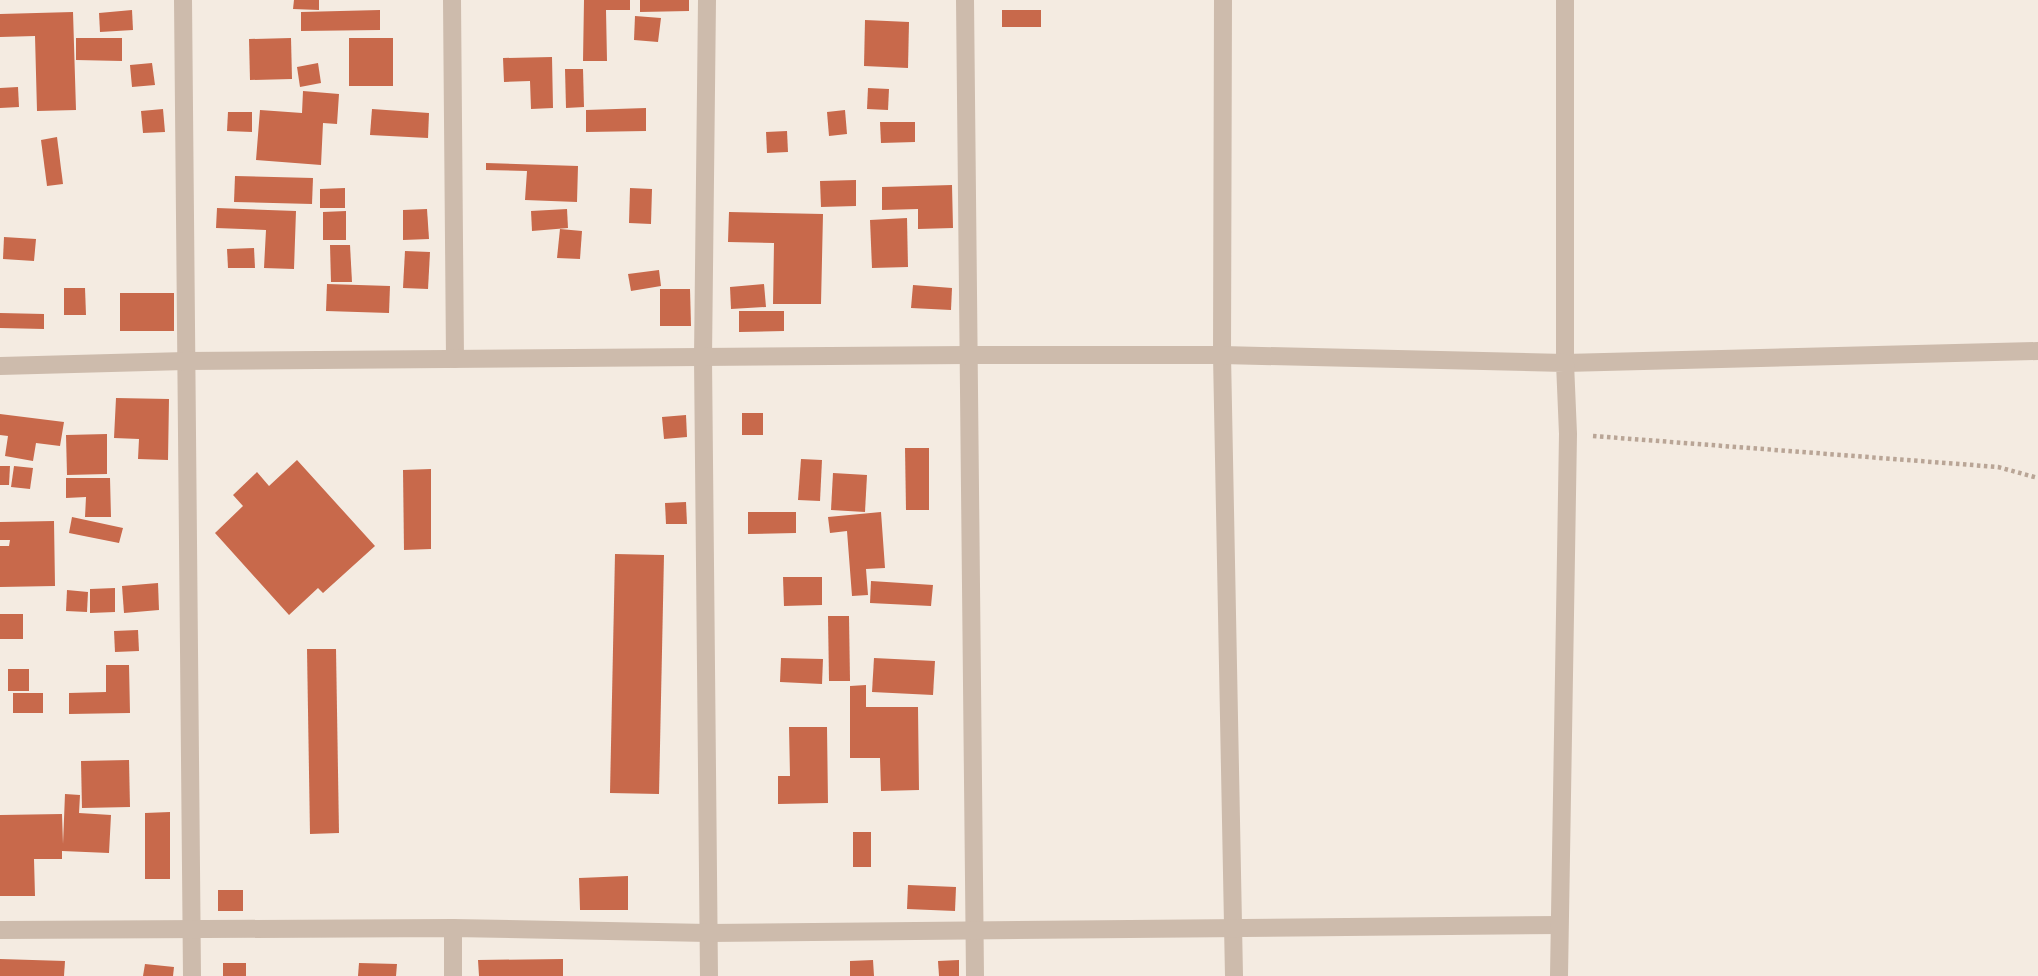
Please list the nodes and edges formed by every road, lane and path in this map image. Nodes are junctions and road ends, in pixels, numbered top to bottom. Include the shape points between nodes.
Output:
1 (183, 0) edge
2 (452, 0) edge
3 (707, 0) edge
4 (965, 0) edge
5 (1223, 0) edge
6 (1565, 0) edge
7 (2038, 351) edge
8 (967, 355) junction
9 (1222, 355) junction
10 (455, 359) junction
11 (703, 359) junction
12 (185, 361) junction
13 (1565, 363) junction
14 (0, 366) edge
15 (1568, 434) junction
16 (2038, 478) edge
17 (1559, 925) junction
18 (1234, 926) junction
19 (453, 928) junction
20 (0, 930) edge
21 (191, 930) junction
22 (975, 931) junction
23 (708, 933) junction
24 (192, 976) edge
25 (453, 976) edge
26 (709, 976) edge
27 (975, 976) edge
28 (1234, 976) edge
29 (1559, 976) edge

1 - 12 street
2 - 10 street
3 - 11 street
4 - 8 street
5 - 9 street
6 - 13 street
7 - 13 street
8 - 9 street
8 - 11 street
8 - 22 street
9 - 13 street
9 - 18 street
10 - 11 street
10 - 12 street
11 - 23 street
12 - 14 street
12 - 21 street
13 - 15 street
15 - 16 path via 1998,467
15 - 17 street
17 - 18 street
17 - 29 street
18 - 22 street
18 - 28 street
19 - 21 street
19 - 23 street
19 - 25 street
20 - 21 street
21 - 24 street
22 - 23 street
22 - 27 street
23 - 26 street

